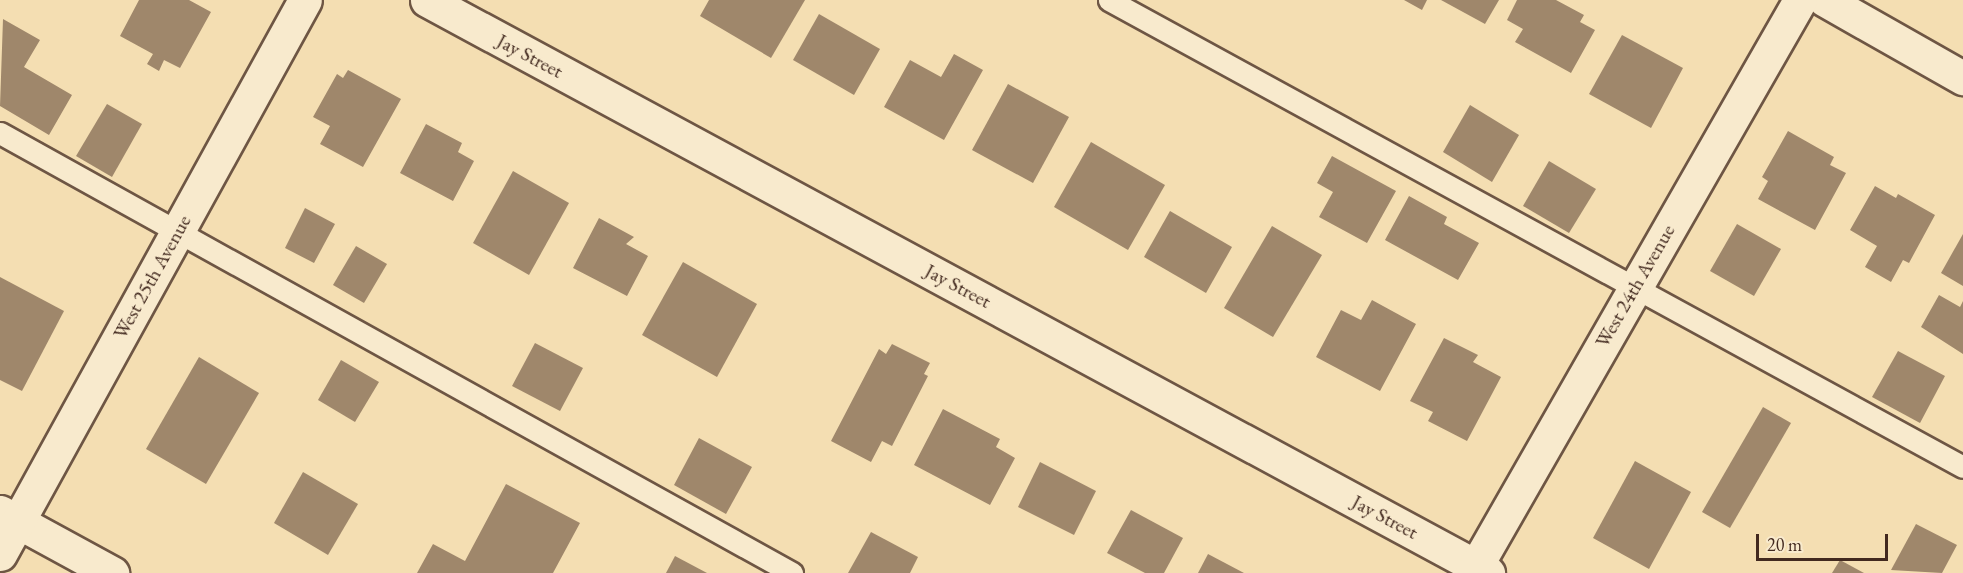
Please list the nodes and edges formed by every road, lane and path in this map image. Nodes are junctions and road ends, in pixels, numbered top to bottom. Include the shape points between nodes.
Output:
1 (305, 0) edge
2 (427, 0) edge
3 (1109, 0) edge
4 (1800, 0) edge
5 (1825, 0) edge
6 (1963, 78) edge
7 (0, 133) edge
8 (178, 230) junction
9 (1635, 288) junction
10 (1963, 467) edge
11 (9, 517) edge
12 (0, 554) edge
13 (1478, 571) edge
14 (111, 573) edge
15 (792, 573) edge

1 - 8 street, West 25th Avenue
2 - 13 street, Jay Street
3 - 9 lane
4 - 9 street, West 24th Avenue
5 - 6 street
7 - 8 lane
8 - 11 street, West 25th Avenue
8 - 15 lane
9 - 10 lane
9 - 13 street, West 24th Avenue
11 - 12 street, West 25th Avenue
11 - 14 street

